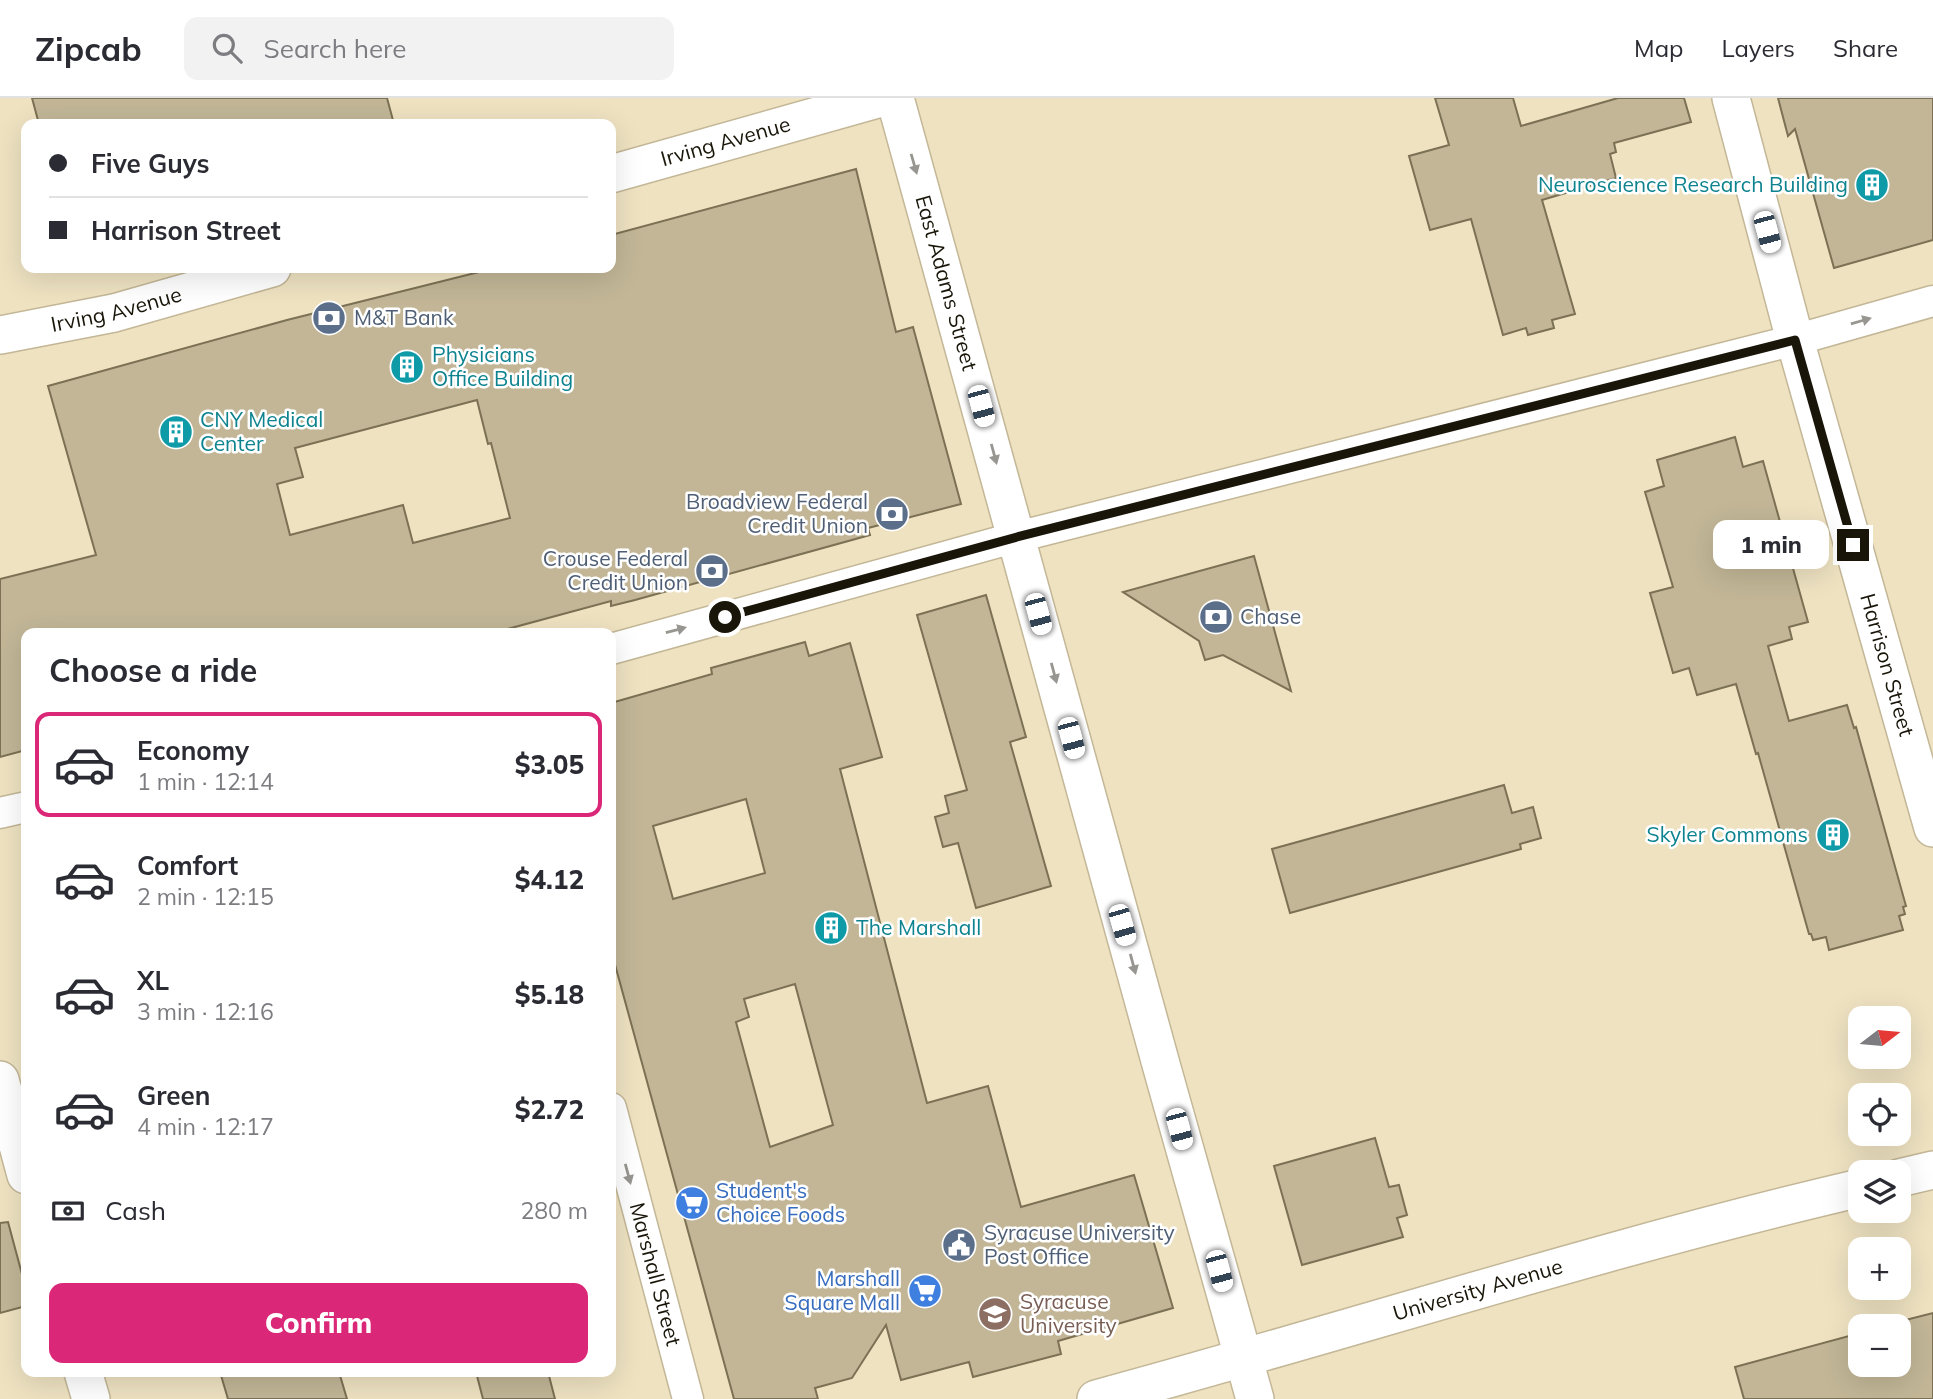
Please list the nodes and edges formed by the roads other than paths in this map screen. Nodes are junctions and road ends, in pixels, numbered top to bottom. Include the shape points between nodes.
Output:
1 (881, 98) edge
2 (895, 98) edge
3 (1731, 98) edge
4 (616, 173) edge
5 (254, 273) edge
6 (1933, 301) edge
7 (0, 335) edge
8 (1795, 340) junction
9 (1017, 537) junction
10 (616, 648) edge
11 (21, 808) edge
12 (0, 813) edge
13 (1933, 828) edge
14 (0, 1080) edge
15 (616, 1127) edge
16 (21, 1157) edge
17 (1933, 1170) edge
18 (1911, 1175) edge
19 (1848, 1191) edge
20 (1243, 1358) junction
21 (84, 1377) edge
22 (91, 1399) edge
23 (688, 1399) edge
24 (1096, 1399) edge
25 (1255, 1399) edge

1 - 4 street, Irving Avenue
2 -> 9 street, East Adams Street
3 - 8 street, Harrison Street
5 - 7 street, Irving Avenue via 114,313
8 -> 6 street
8 - 9 street
8 - 13 street, Harrison Street
10 -> 9 street
9 -> 20 street, East Adams Street
11 - 12 street
14 - 16 street
15 -> 23 street, Marshall Street
17 - 18 street
19 - 20 street, University Avenue via 1620,1250
20 - 24 street, University Avenue
20 - 25 street, East Adams Street
21 - 22 street

